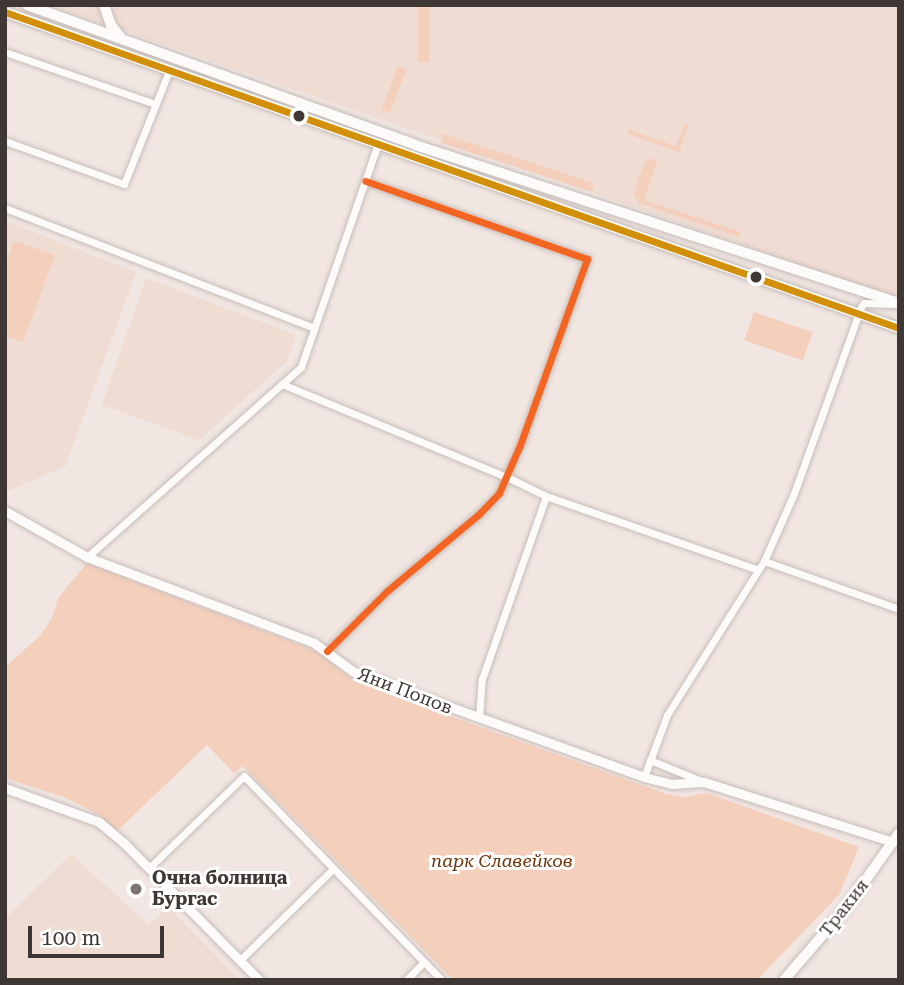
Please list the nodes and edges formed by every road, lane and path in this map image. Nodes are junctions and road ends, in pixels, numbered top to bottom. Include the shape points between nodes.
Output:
1 (27, 5) edge
2 (104, 5) edge
3 (5, 12) edge
4 (95, 29) junction
5 (123, 40) junction
6 (90, 42) junction
7 (5, 52) edge
8 (169, 71) junction
9 (155, 104) junction
10 (5, 141) edge
11 (377, 146) junction
12 (365, 181) junction
13 (5, 208) edge
14 (899, 303) edge
15 (859, 314) junction
16 (314, 328) junction
17 (899, 328) edge
18 (282, 384) junction
19 (508, 477) junction
20 (546, 496) junction
21 (5, 511) edge
22 (87, 556) junction
23 (764, 561) junction
24 (756, 569) junction
25 (899, 609) edge
26 (327, 651) junction
27 (479, 718) junction
28 (650, 760) junction
29 (644, 777) junction
30 (704, 782) junction
31 (5, 788) edge
32 (896, 838) edge
33 (149, 868) junction
34 (333, 869) junction
35 (240, 960) junction
36 (424, 962) junction
37 (259, 980) edge
38 (406, 980) edge
39 (442, 980) edge
40 (784, 980) edge

1 - 4 main road
2 - 5 main road
3 - 6 main road
4 - 5 main road
4 - 6 street
5 - 14 main road via 415,145
6 - 8 main road
7 - 9 street
8 - 9 street
8 - 11 main road
9 - 10 street via 124,184
11 - 12 street
11 - 15 main road
12 - 16 street
12 - 19 street via 587,259
13 - 16 street
14 - 15 street via 864,303
15 - 17 main road
15 - 23 street via 793,496
16 - 18 street via 301,367
18 - 19 street
18 - 22 street
19 - 20 street
19 - 26 street via 478,514 387,591
20 - 24 street
20 - 27 street via 482,679
21 - 22 street, Яни Попов
22 - 26 street, Яни Попов
23 - 24 street
23 - 25 street
24 - 28 street via 667,715
26 - 27 street, Яни Попов via 354,672
27 - 29 street, Яни Попов
28 - 29 street
28 - 30 street, Яни Попов
29 - 30 street, Яни Попов via 673,784
30 - 32 street, Яни Попов
31 - 33 street via 99,822
32 - 40 main road, Тракия via 845,909
33 - 34 street via 244,776
33 - 35 street
34 - 35 street
34 - 36 street
35 - 37 street
36 - 38 street
36 - 39 street

